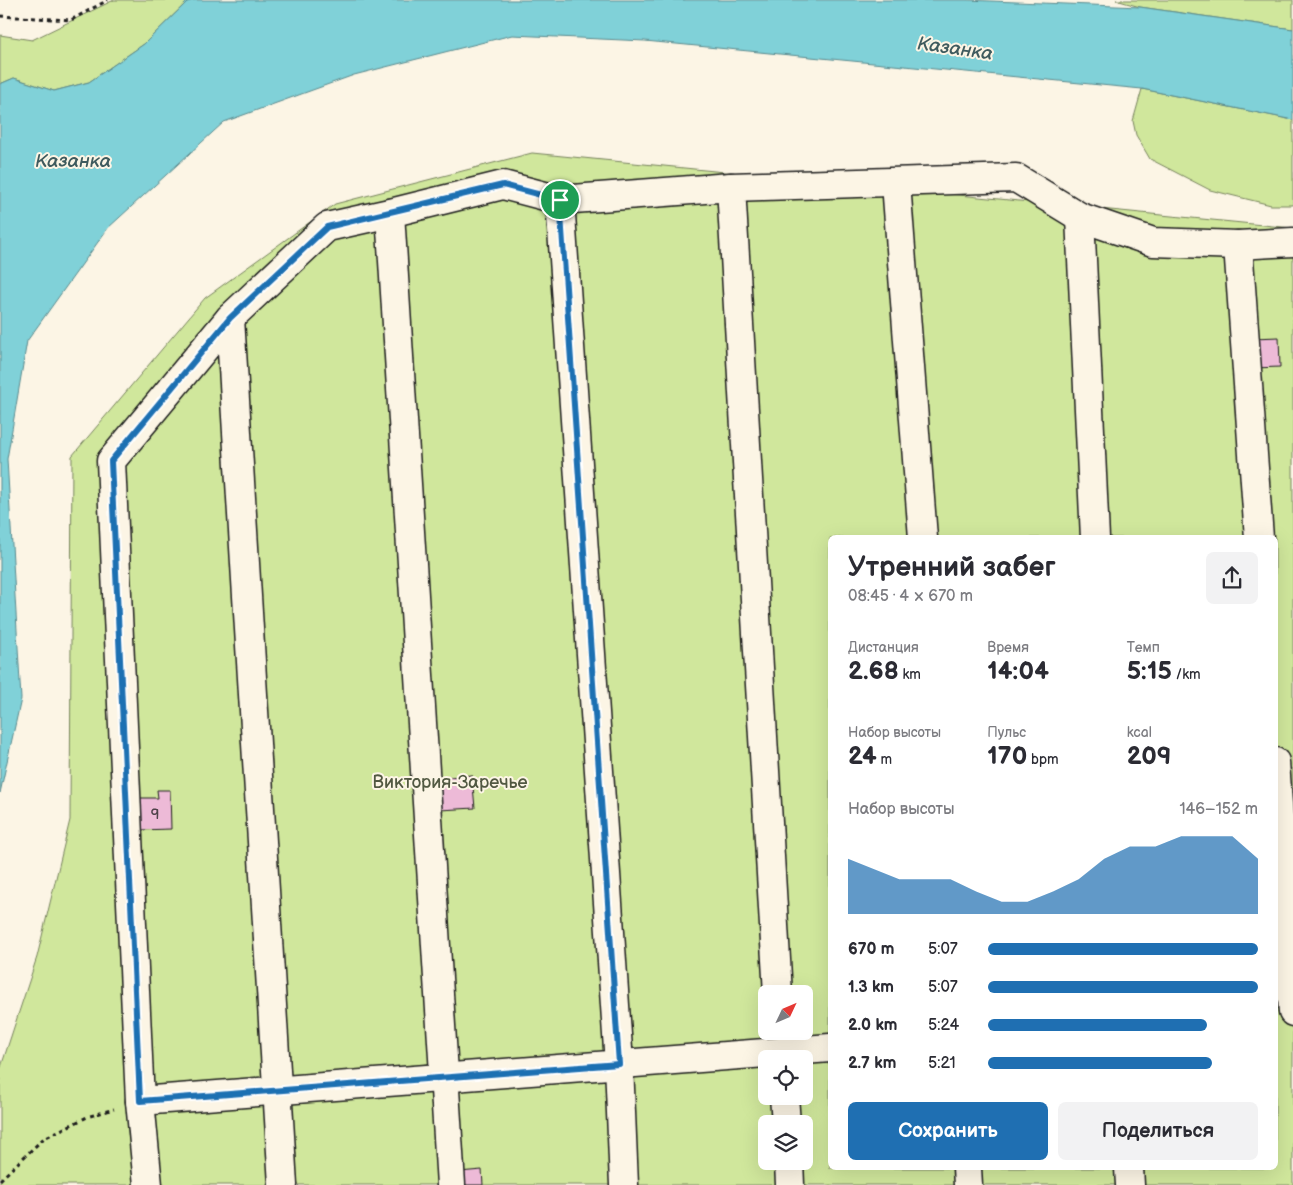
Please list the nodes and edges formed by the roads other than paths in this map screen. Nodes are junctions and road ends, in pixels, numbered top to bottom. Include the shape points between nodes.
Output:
1 (896, 183) junction
2 (731, 187) junction
3 (560, 200) junction
4 (390, 213) junction
5 (1080, 217) junction
6 (1293, 242) edge
7 (1238, 245) junction
8 (230, 318) junction
9 (923, 535) edge
10 (1095, 535) edge
11 (1259, 535) edge
12 (1278, 804) edge
13 (777, 985) edge
14 (1293, 1012) edge
15 (1278, 1014) edge
16 (781, 1047) edge
17 (828, 1048) edge
18 (619, 1064) junction
19 (443, 1078) junction
20 (277, 1091) junction
21 (140, 1101) junction
22 (789, 1170) edge
23 (967, 1170) edge
24 (1129, 1170) edge
25 (148, 1185) edge
26 (283, 1185) edge
27 (451, 1185) edge
28 (624, 1185) edge
29 (790, 1185) edge
30 (968, 1185) edge
31 (1130, 1185) edge

1 - 2 lane
1 - 5 lane via 1016,178
1 - 9 lane
2 - 3 lane
2 - 13 lane
3 - 4 lane via 503,185
3 - 18 lane
4 - 8 lane via 327,227
4 - 19 lane
5 - 7 lane via 1153,242
5 - 10 lane
6 - 7 lane
7 - 11 lane
8 - 20 lane
8 - 21 lane via 111,461
12 - 14 lane
14 - 15 lane
16 - 17 lane
16 - 18 lane
18 - 19 lane
18 - 28 lane
19 - 20 lane
19 - 27 lane
20 - 21 lane
20 - 26 lane
21 - 25 lane
22 - 29 lane
23 - 30 lane
24 - 31 lane

